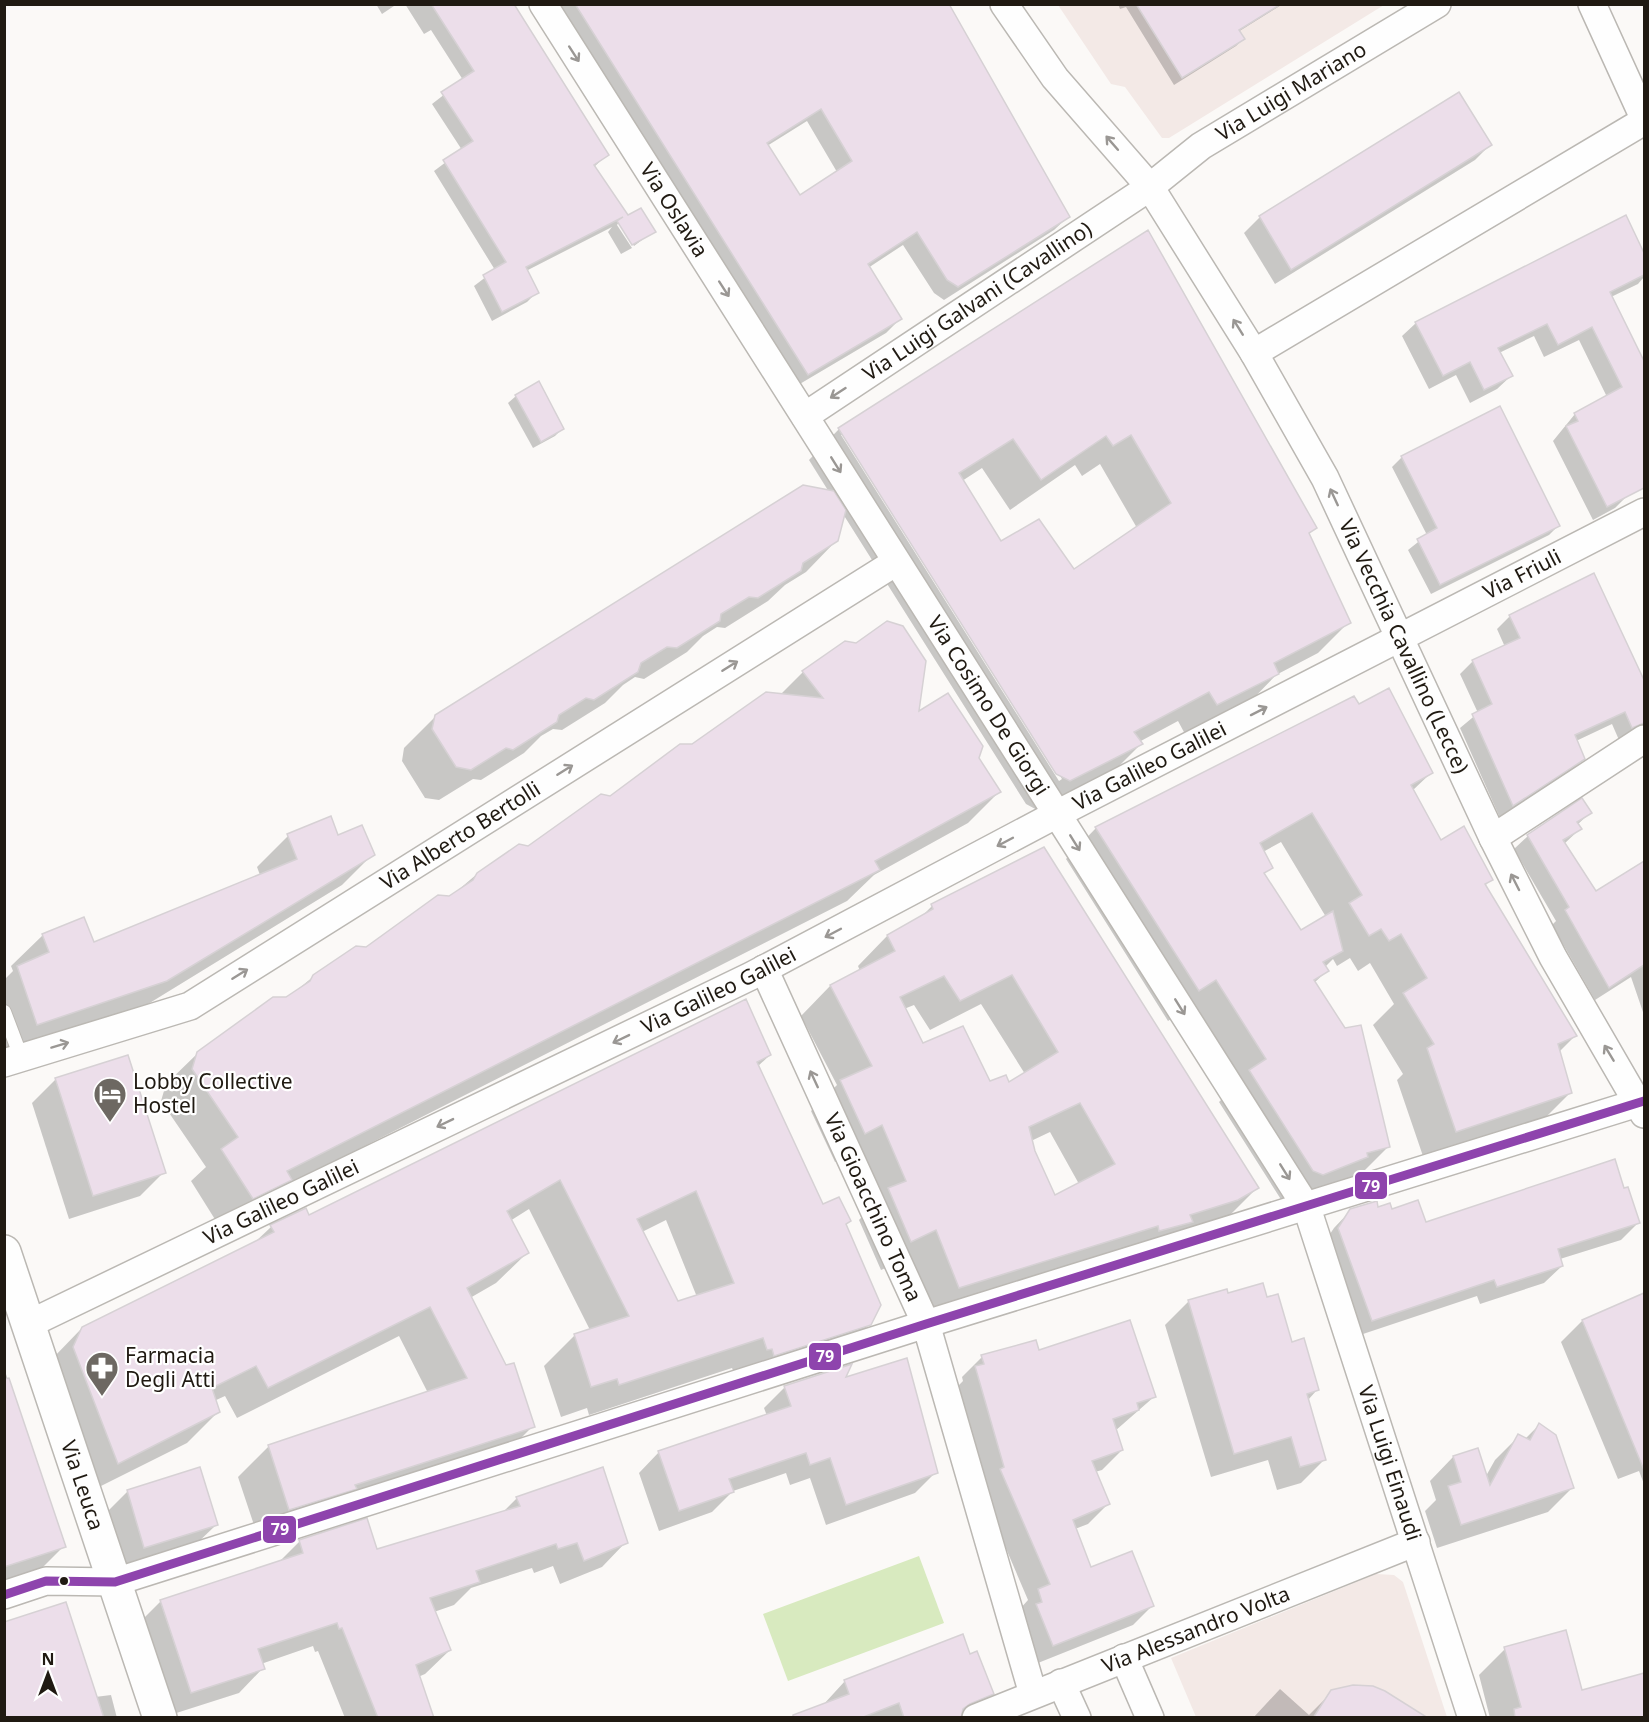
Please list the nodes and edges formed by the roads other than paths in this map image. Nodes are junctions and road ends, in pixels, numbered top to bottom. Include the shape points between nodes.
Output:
1 (543, 4) edge
2 (1004, 4) edge
3 (1437, 4) edge
4 (1592, 4) edge
5 (1644, 119) edge
6 (1150, 188) junction
7 (1254, 353) junction
8 (805, 416) junction
9 (1644, 512) edge
10 (896, 562) junction
11 (1401, 639) junction
12 (1644, 739) edge
13 (1057, 814) junction
14 (1493, 838) junction
15 (764, 969) junction
16 (4, 1011) edge
17 (13, 1060) edge
18 (1643, 1106) edge
19 (1307, 1208) junction
20 (4, 1252) edge
21 (29, 1324) junction
22 (926, 1324) junction
23 (1416, 1542) junction
24 (115, 1582) junction
25 (4, 1595) edge
26 (1124, 1658) junction
27 (1061, 1683) junction
28 (1033, 1694) junction
29 (160, 1718) edge
30 (976, 1718) edge
31 (1077, 1718) edge
32 (1150, 1718) edge
33 (1472, 1718) edge

1 -> 8 street, Via Oslavia
6 -> 2 street, Via Vecchia Cavallino (Lecce) via 1055,78
3 - 6 street, Via Luigi Mariano via 1201,146
4 - 5 street
5 - 7 street
7 -> 6 street, Via Vecchia Cavallino (Lecce)
6 -> 8 street, Via Luigi Galvani (Cavallino)
11 -> 7 street, Via Vecchia Cavallino (Lecce) via 1325,478
8 -> 10 street, Via Cosimo De Giorgi
9 - 11 street, Via Friuli
10 - 13 street, Via Cosimo De Giorgi
17 -> 10 street, Via Alberto Bertolli via 190,1006
13 -> 11 street, Via Galileo Galilei
11 - 14 street, Via Vecchia Cavallino (Lecce)
12 - 14 street
13 -> 15 street, Via Galileo Galilei
13 -> 19 street, Via Cosimo De Giorgi
18 -> 14 street, Via Vecchia Cavallino (Lecce) via 1552,957
15 -> 21 street, Via Galileo Galilei
22 -> 15 street, Via Gioacchino Toma
16 - 17 lane
18 - 19 street
19 - 22 street
19 - 23 street, Via Luigi Einaudi
20 - 21 main road, Via Leuca
21 - 24 main road, Via Leuca
22 - 24 street
22 - 28 street, Via Gioacchino Toma
23 - 26 street, Via Alessandro Volta
23 - 33 street, Via Luigi Einaudi
24 - 25 street via 46,1581
24 - 29 main road, Via Leuca
26 - 27 street, Via Alessandro Volta
26 - 32 street
27 - 28 street, Via Alessandro Volta
27 - 31 street
28 - 30 street, Via Alessandro Volta

